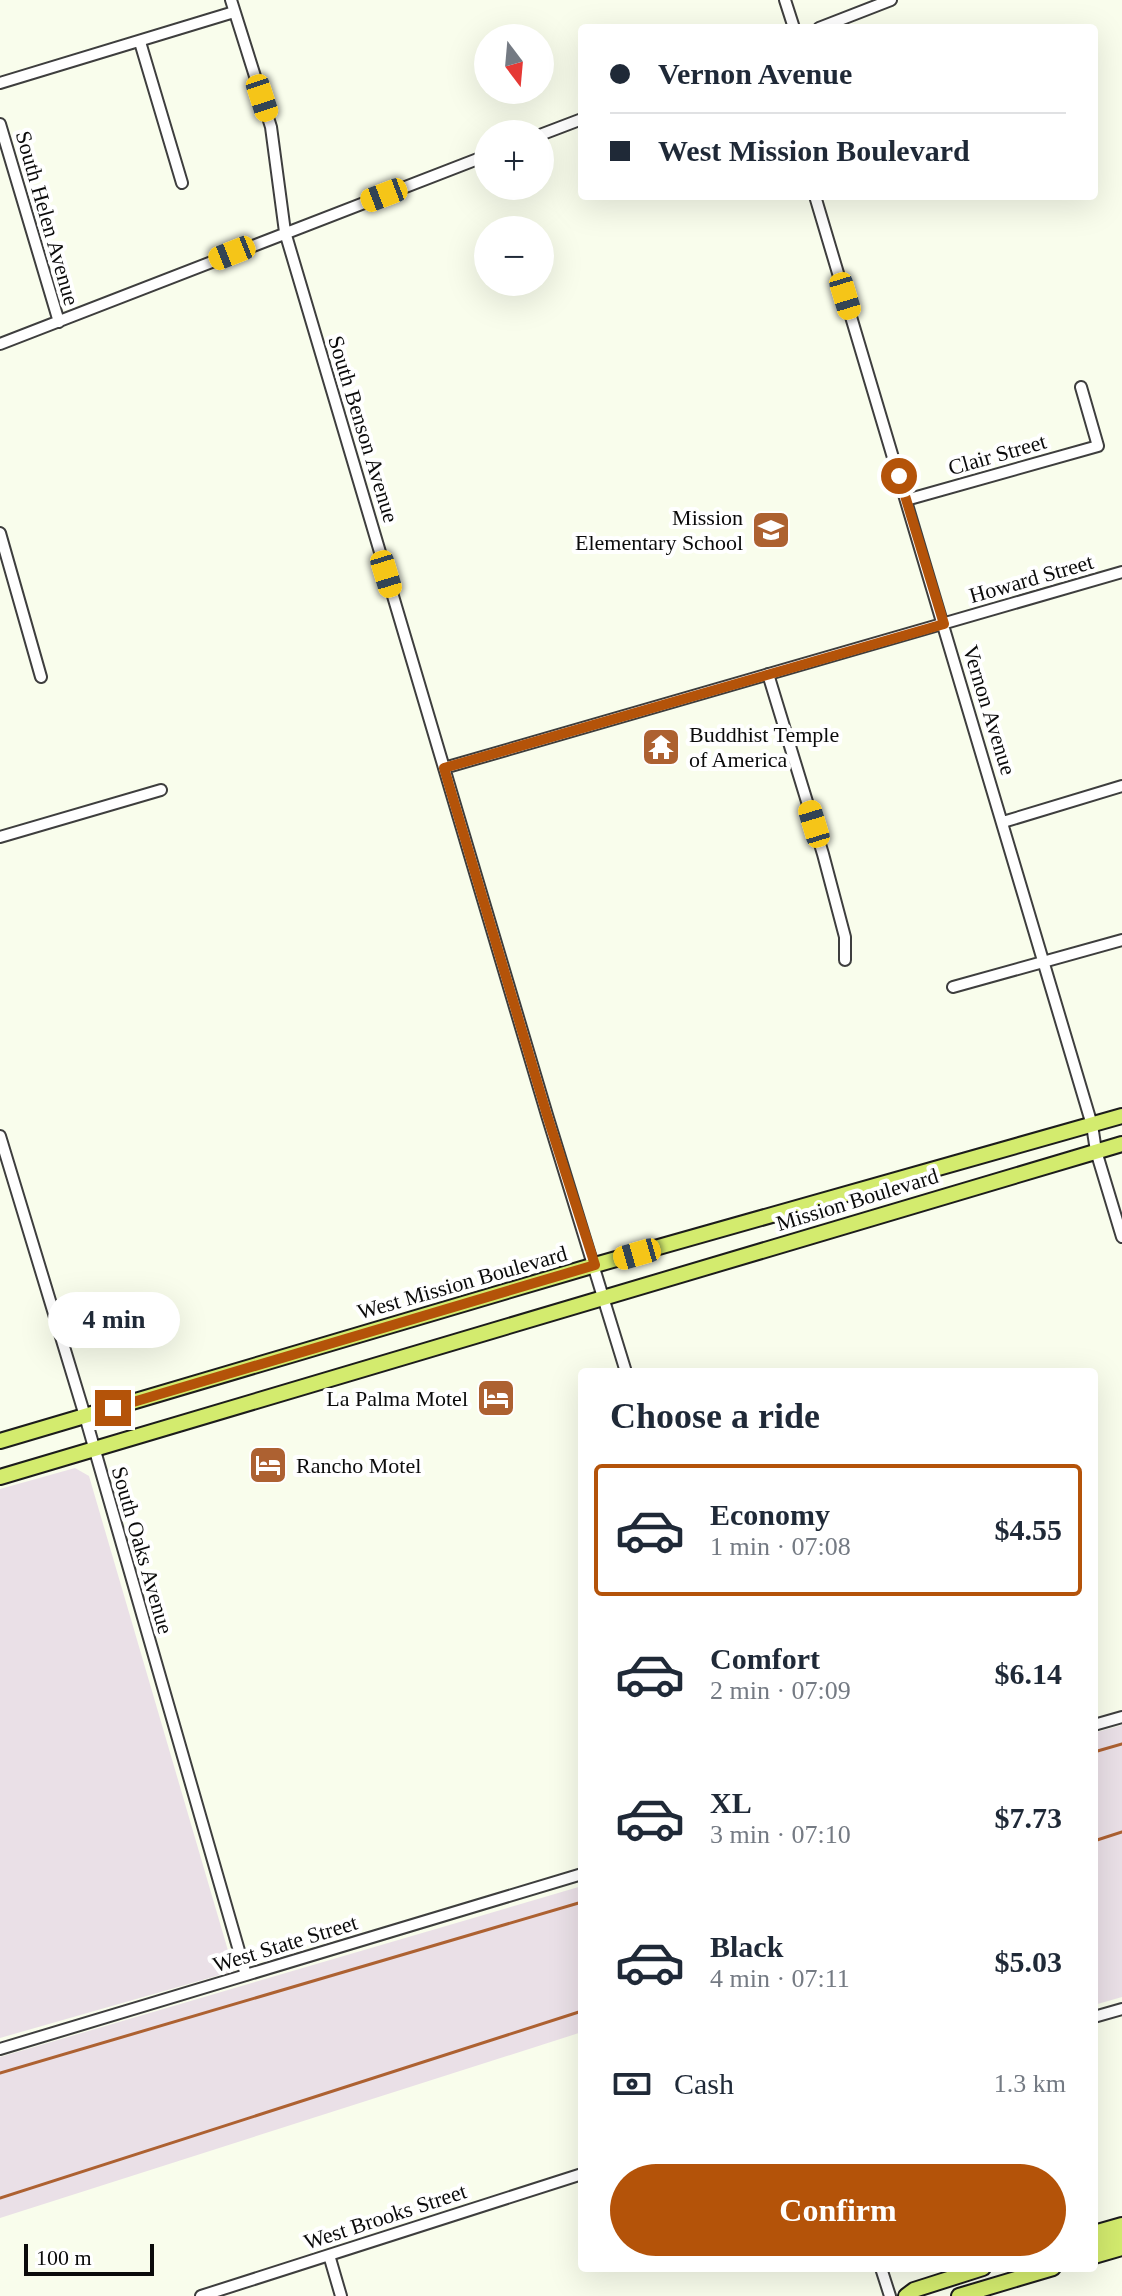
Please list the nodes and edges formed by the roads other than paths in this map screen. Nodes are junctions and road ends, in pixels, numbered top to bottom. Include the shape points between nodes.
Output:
1 (785, 0) edge
2 (891, 0) edge
3 (232, 3) edge
4 (793, 24) edge
5 (829, 24) edge
6 (140, 42) junction
7 (0, 83) edge
8 (578, 121) edge
9 (0, 124) edge
10 (554, 130) edge
11 (3, 149) edge
12 (474, 160) edge
13 (182, 183) dead end
14 (816, 200) edge
15 (285, 232) junction
16 (59, 322) junction
17 (0, 344) edge
18 (1081, 387) dead end
19 (906, 500) junction
20 (0, 533) edge
21 (1122, 572) edge
22 (944, 624) junction
23 (768, 674) junction
24 (41, 677) dead end
25 (444, 768) junction
26 (1122, 786) edge
27 (161, 790) dead end
28 (1003, 822) junction
29 (0, 837) edge
30 (1122, 940) edge
31 (845, 960) dead end
32 (1045, 963) junction
33 (953, 987) dead end
34 (1122, 1116) edge
35 (1092, 1125) junction
36 (0, 1136) edge
37 (1122, 1144) edge
38 (1096, 1151) junction
39 (1122, 1237) edge
40 (595, 1265) junction
41 (604, 1297) junction
42 (625, 1368) edge
43 (85, 1416) junction
44 (0, 1441) edge
45 (93, 1450) junction
46 (0, 1477) edge
47 (1122, 1717) edge
48 (1098, 1724) edge
49 (578, 1875) edge
50 (246, 1975) junction
51 (1122, 2009) edge
52 (1098, 2016) edge
53 (0, 2049) edge
54 (578, 2175) edge
55 (1122, 2225) edge
56 (1098, 2232) edge
57 (1122, 2236) edge
58 (1098, 2244) edge
59 (1122, 2248) edge
60 (329, 2255) junction
61 (1098, 2255) edge
62 (882, 2272) edge
63 (970, 2272) edge
64 (1029, 2272) edge
65 (201, 2296) edge
66 (341, 2296) edge
67 (890, 2296) edge
68 (906, 2296) edge
69 (959, 2296) edge

1 - 4 street
2 - 5 street
3 - 6 street
3 - 15 street, South Benson Avenue via 271,127
6 - 7 street
6 - 13 street
8 - 10 street
9 - 11 street, South Helen Avenue
11 - 16 street, South Helen Avenue
12 - 15 street
14 - 19 street, Vernon Avenue
15 - 16 street
15 - 25 street, South Benson Avenue
16 - 17 street
18 - 19 street, Clair Street via 1098,446
19 - 22 street, Vernon Avenue
20 - 24 street
21 - 22 street, Howard Street
22 - 23 street, Howard Street
22 - 28 street, Vernon Avenue
23 - 25 street, Howard Street
23 - 31 street via 845,937
25 - 40 street, South Benson Avenue
26 - 28 street
27 - 29 street
28 - 32 street, Vernon Avenue
30 - 32 street
32 - 33 street
32 - 35 street, Vernon Avenue
34 - 35 main road, West Mission Boulevard
35 - 38 street, Vernon Avenue
35 - 40 main road, West Mission Boulevard
36 - 43 street, South Oaks Avenue
37 - 38 main road, Mission Boulevard
38 - 39 street, Vernon Avenue
38 - 41 main road, Mission Boulevard
40 - 41 street, South Benson Avenue
40 - 43 main road, West Mission Boulevard
41 - 42 street, South Benson Avenue
41 - 45 main road
43 - 44 main road, West Mission Boulevard
43 - 45 street, South Oaks Avenue
45 - 46 main road
45 - 50 street, South Oaks Avenue
47 - 48 street
49 - 50 street, West State Street
50 - 53 street, West State Street
51 - 52 street
54 - 60 street, West Brooks Street
55 - 56 main road
57 - 58 main road
59 - 61 main road
60 - 65 street, West Brooks Street
60 - 66 street
62 - 67 street
63 - 68 main road
64 - 69 main road

